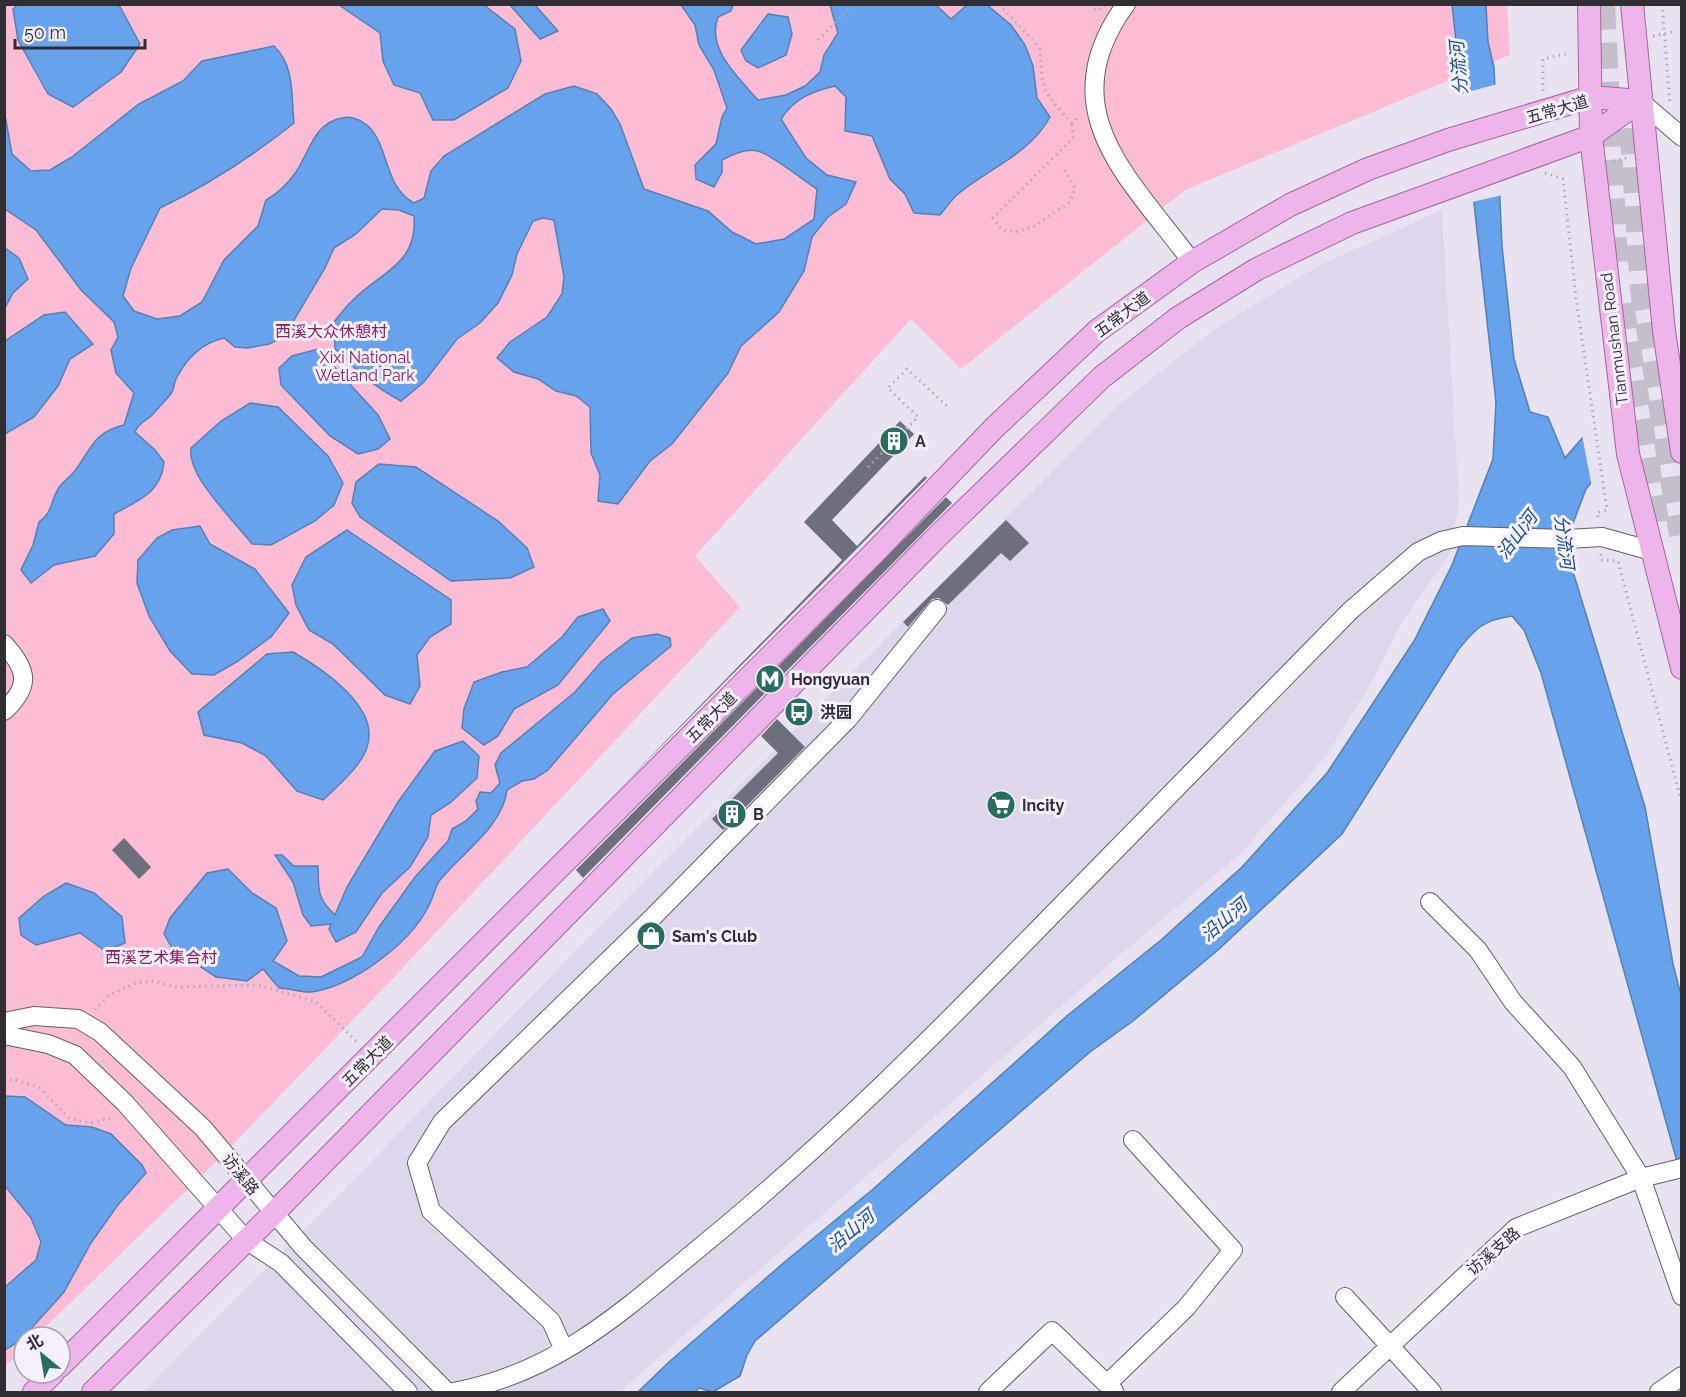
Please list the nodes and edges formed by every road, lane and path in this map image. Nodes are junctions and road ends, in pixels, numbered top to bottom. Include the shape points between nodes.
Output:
1 (853, 4) edge
2 (947, 4) edge
3 (953, 4) edge
4 (999, 4) edge
5 (1090, 4) edge
6 (1105, 4) edge
7 (1126, 4) edge
8 (1589, 4) edge
9 (1632, 4) edge
10 (1662, 4) edge
11 (818, 40) dead end
12 (1591, 97) junction
13 (1640, 101) junction
14 (1095, 110) junction
15 (1072, 123) junction
16 (1677, 133) edge
17 (1592, 136) junction
18 (1065, 170) dead end
19 (1542, 172) dead end
20 (1192, 262) junction
21 (950, 409) dead end
22 (1682, 452) edge
23 (867, 467) dead end
24 (1597, 513) dead end
25 (1652, 551) junction
26 (1601, 560) dead end
27 (937, 609) dead end
28 (4, 644) edge
29 (1682, 668) edge
30 (4, 711) edge
31 (1682, 804) edge
32 (1430, 902) dead end
33 (4, 1022) edge
34 (84, 1022) junction
35 (4, 1035) edge
36 (372, 1057) junction
37 (4, 1080) edge
38 (136, 1116) junction
39 (1133, 1140) dead end
40 (1673, 1171) edge
41 (1641, 1178) junction
42 (245, 1180) junction
43 (218, 1208) junction
44 (273, 1214) junction
45 (246, 1240) junction
46 (1682, 1296) edge
47 (1345, 1297) dead end
48 (1390, 1346) junction
49 (564, 1350) junction
50 (72, 1354) edge
51 (1682, 1376) edge
52 (1111, 1388) edge
53 (93, 1392) edge
54 (408, 1392) edge
55 (447, 1392) edge
56 (453, 1392) edge
57 (988, 1392) edge
58 (1341, 1392) edge
59 (1432, 1392) edge
60 (1659, 1392) edge

1 - 11 path
2 - 3 path
4 - 15 path via 1040,48 1041,84
5 - 6 path via 1096,11
7 - 14 street via 1098,57
8 - 12 main road, Tianmushan Road
9 - 13 main road
10 - 16 path
12 - 13 main road, 五常大道
12 - 17 main road, Tianmushan Road
12 - 20 main road, 五常大道 via 1448,140 1368,169 1290,205
13 - 16 street
13 - 17 main road, 五常大道
13 - 22 main road via 1664,332
14 - 15 path via 1083,112
14 - 20 street via 1108,148
15 - 18 path via 1073,138 993,218 1002,230 1015,232 1050,217 1070,202 1075,188
17 - 25 main road, Tianmushan Road via 1628,454
17 - 44 main road, 五常大道 via 1352,223 1257,269 1178,318 1102,377 925,548
19 - 24 path via 1563,179 1607,510
20 - 36 main road, 五常大道 via 1097,331 994,428 876,552
21 - 23 path via 907,369 888,387 918,417
25 - 29 main road, Tianmushan Road
25 - 49 street via 1602,537 1463,536 1418,552 1350,611 841,1126 598,1331
26 - 31 path via 1618,561
27 - 49 street via 848,719 651,919 442,1122 417,1162 431,1211 551,1321
28 - 30 street via 20,661 24,681 19,697
32 - 41 street via 1478,950 1513,1002 1572,1067
33 - 34 street, 访溪路 via 34,1016
34 - 36 path via 109,995 136,983 153,981 177,987 258,985 316,1002
34 - 42 street, 访溪路 via 100,1032 202,1128
35 - 38 street via 48,1044 75,1055
36 - 42 main road, 五常大道
37 - 38 path via 40,1088 69,1118 89,1123
38 - 43 street
39 - 52 street via 1233,1250 1186,1308
40 - 41 street, 访溪支路
41 - 46 street
41 - 48 street, 访溪支路 via 1516,1228
42 - 43 main road, 五常大道
42 - 44 street, 访溪路
43 - 45 street
43 - 50 main road, 五常大道
44 - 45 main road, 五常大道
44 - 55 street, 访溪路
45 - 53 main road, 五常大道
45 - 54 street via 281,1263
47 - 48 street
48 - 58 street, 访溪支路
48 - 59 street
49 - 56 street via 509,1377
51 - 60 street
52 - 57 street via 1052,1331

